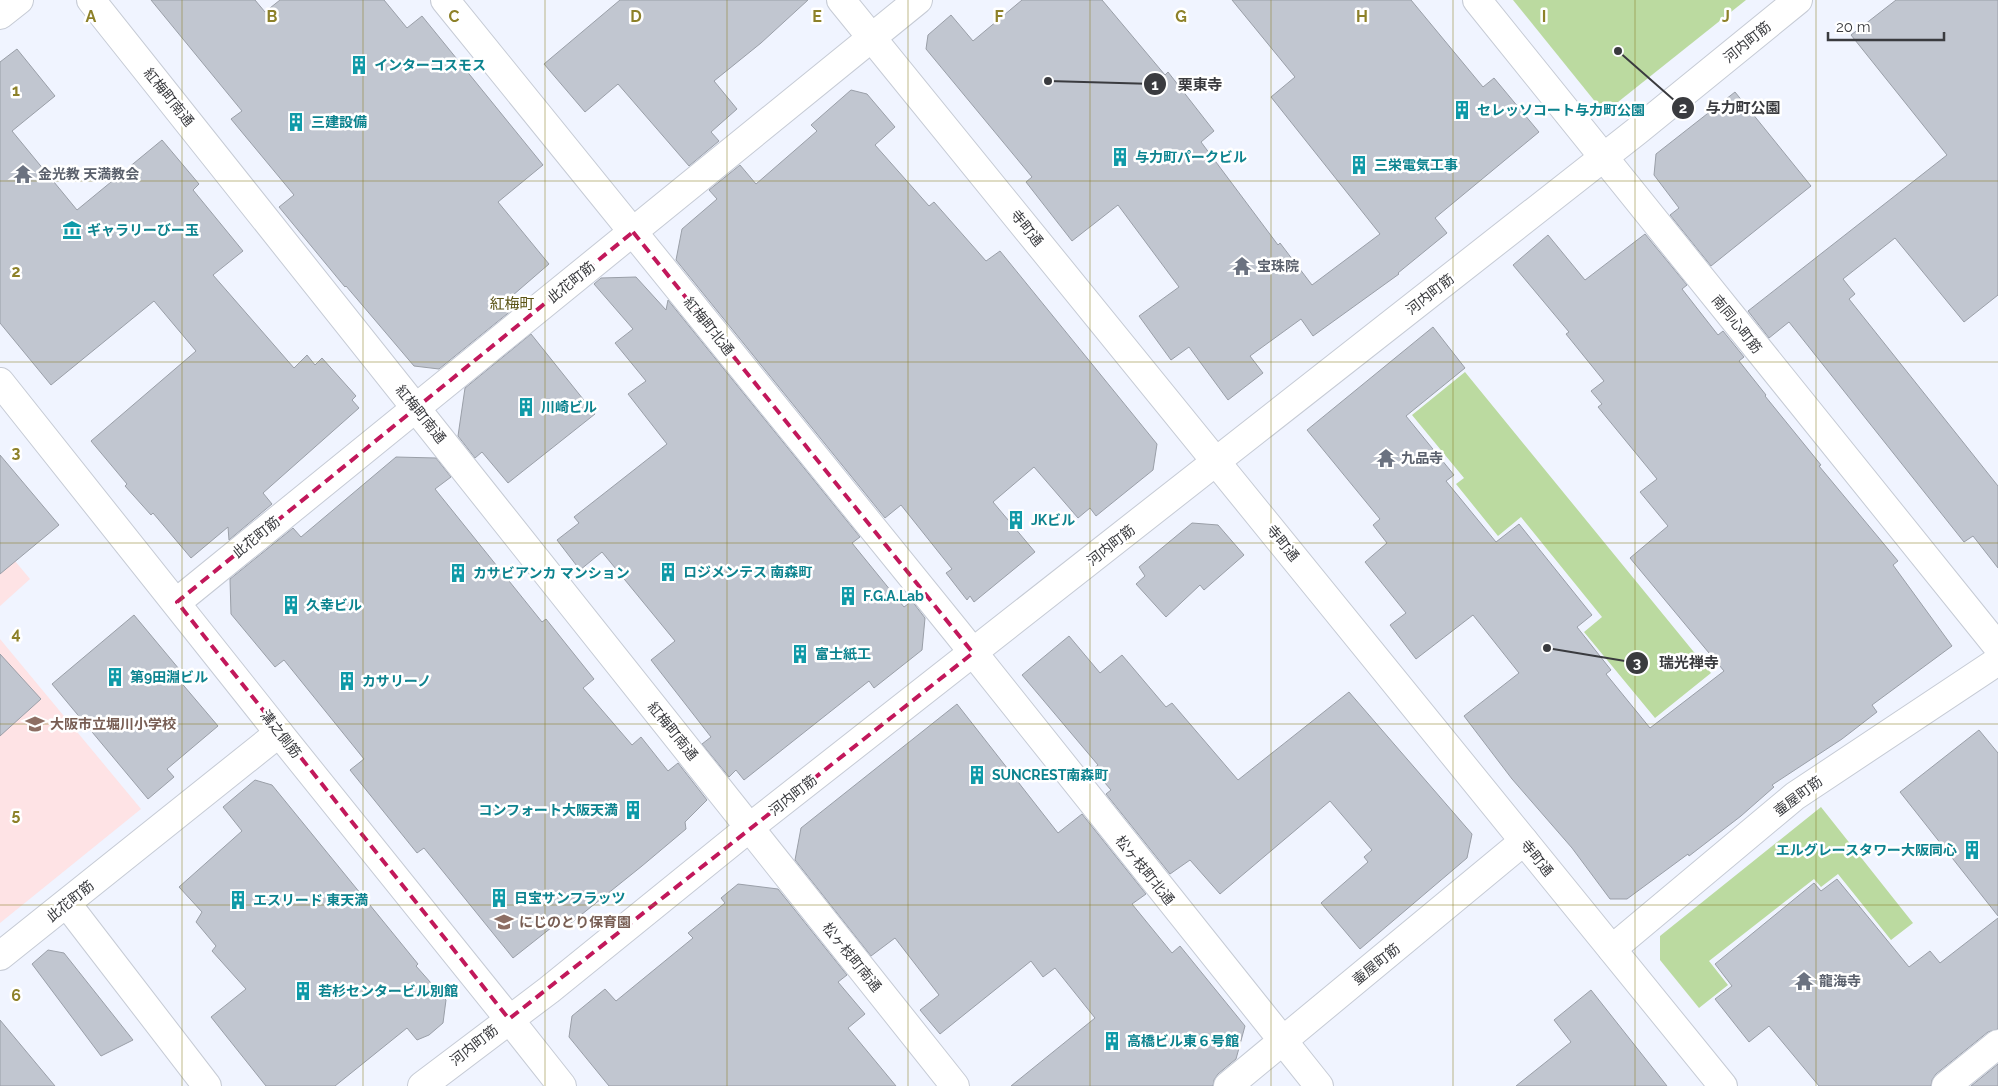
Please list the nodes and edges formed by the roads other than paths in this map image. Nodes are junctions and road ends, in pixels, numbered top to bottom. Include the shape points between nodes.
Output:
1 (19, 0) edge
2 (91, 0) edge
3 (445, 0) edge
4 (841, 0) edge
5 (918, 0) edge
6 (1477, 0) edge
7 (1798, 0) edge
8 (0, 15) edge
9 (872, 38) junction
10 (1602, 158) junction
11 (633, 232) junction
12 (0, 382) edge
13 (415, 407) junction
14 (1217, 462) junction
15 (177, 602) junction
16 (1998, 647) edge
17 (973, 653) junction
18 (1998, 661) edge
19 (279, 733) junction
20 (749, 828) junction
21 (1524, 841) junction
22 (67, 904) junction
23 (1612, 949) junction
24 (0, 956) edge
25 (509, 1019) junction
26 (1282, 1041) junction
27 (1998, 1044) edge
28 (206, 1086) edge
29 (422, 1086) edge
30 (562, 1086) edge
31 (955, 1086) edge
32 (1228, 1086) edge
33 (1319, 1086) edge
34 (1723, 1086) edge
35 (1946, 1086) edge

1 - 8 street
2 - 13 street, 紅梅町南通
3 - 11 street, 紅梅町北通
4 - 9 street, 寺町通
5 - 9 street, 此花町筋
6 - 10 street, 南同心町筋
7 - 10 street, 河内町筋
9 - 11 street, 此花町筋
9 - 14 street, 寺町通
10 - 14 street, 河内町筋
10 - 16 street, 南同心町筋
11 - 13 street, 此花町筋
11 - 17 street, 紅梅町北通
12 - 15 street, 溝之側筋
13 - 15 street, 此花町筋
13 - 20 street, 紅梅町南通
14 - 17 street, 河内町筋
14 - 21 street, 寺町通
15 - 19 street, 溝之側筋
17 - 20 street, 河内町筋
17 - 26 street, 松ヶ枝町北通
18 - 23 street, 壷屋町筋 via 1795,796
19 - 22 street, 此花町筋
19 - 25 street, 溝之側筋
20 - 25 street, 河内町筋
20 - 31 street, 松ヶ枝町南通
21 - 23 street, 寺町通
21 - 26 street, 壷屋町筋
22 - 24 street, 此花町筋
22 - 28 street
23 - 34 street, 寺町通
25 - 29 street, 河内町筋
25 - 30 street, 溝之側筋
26 - 32 street, 壷屋町筋
26 - 33 street, 松ヶ枝町北通
27 - 35 street

